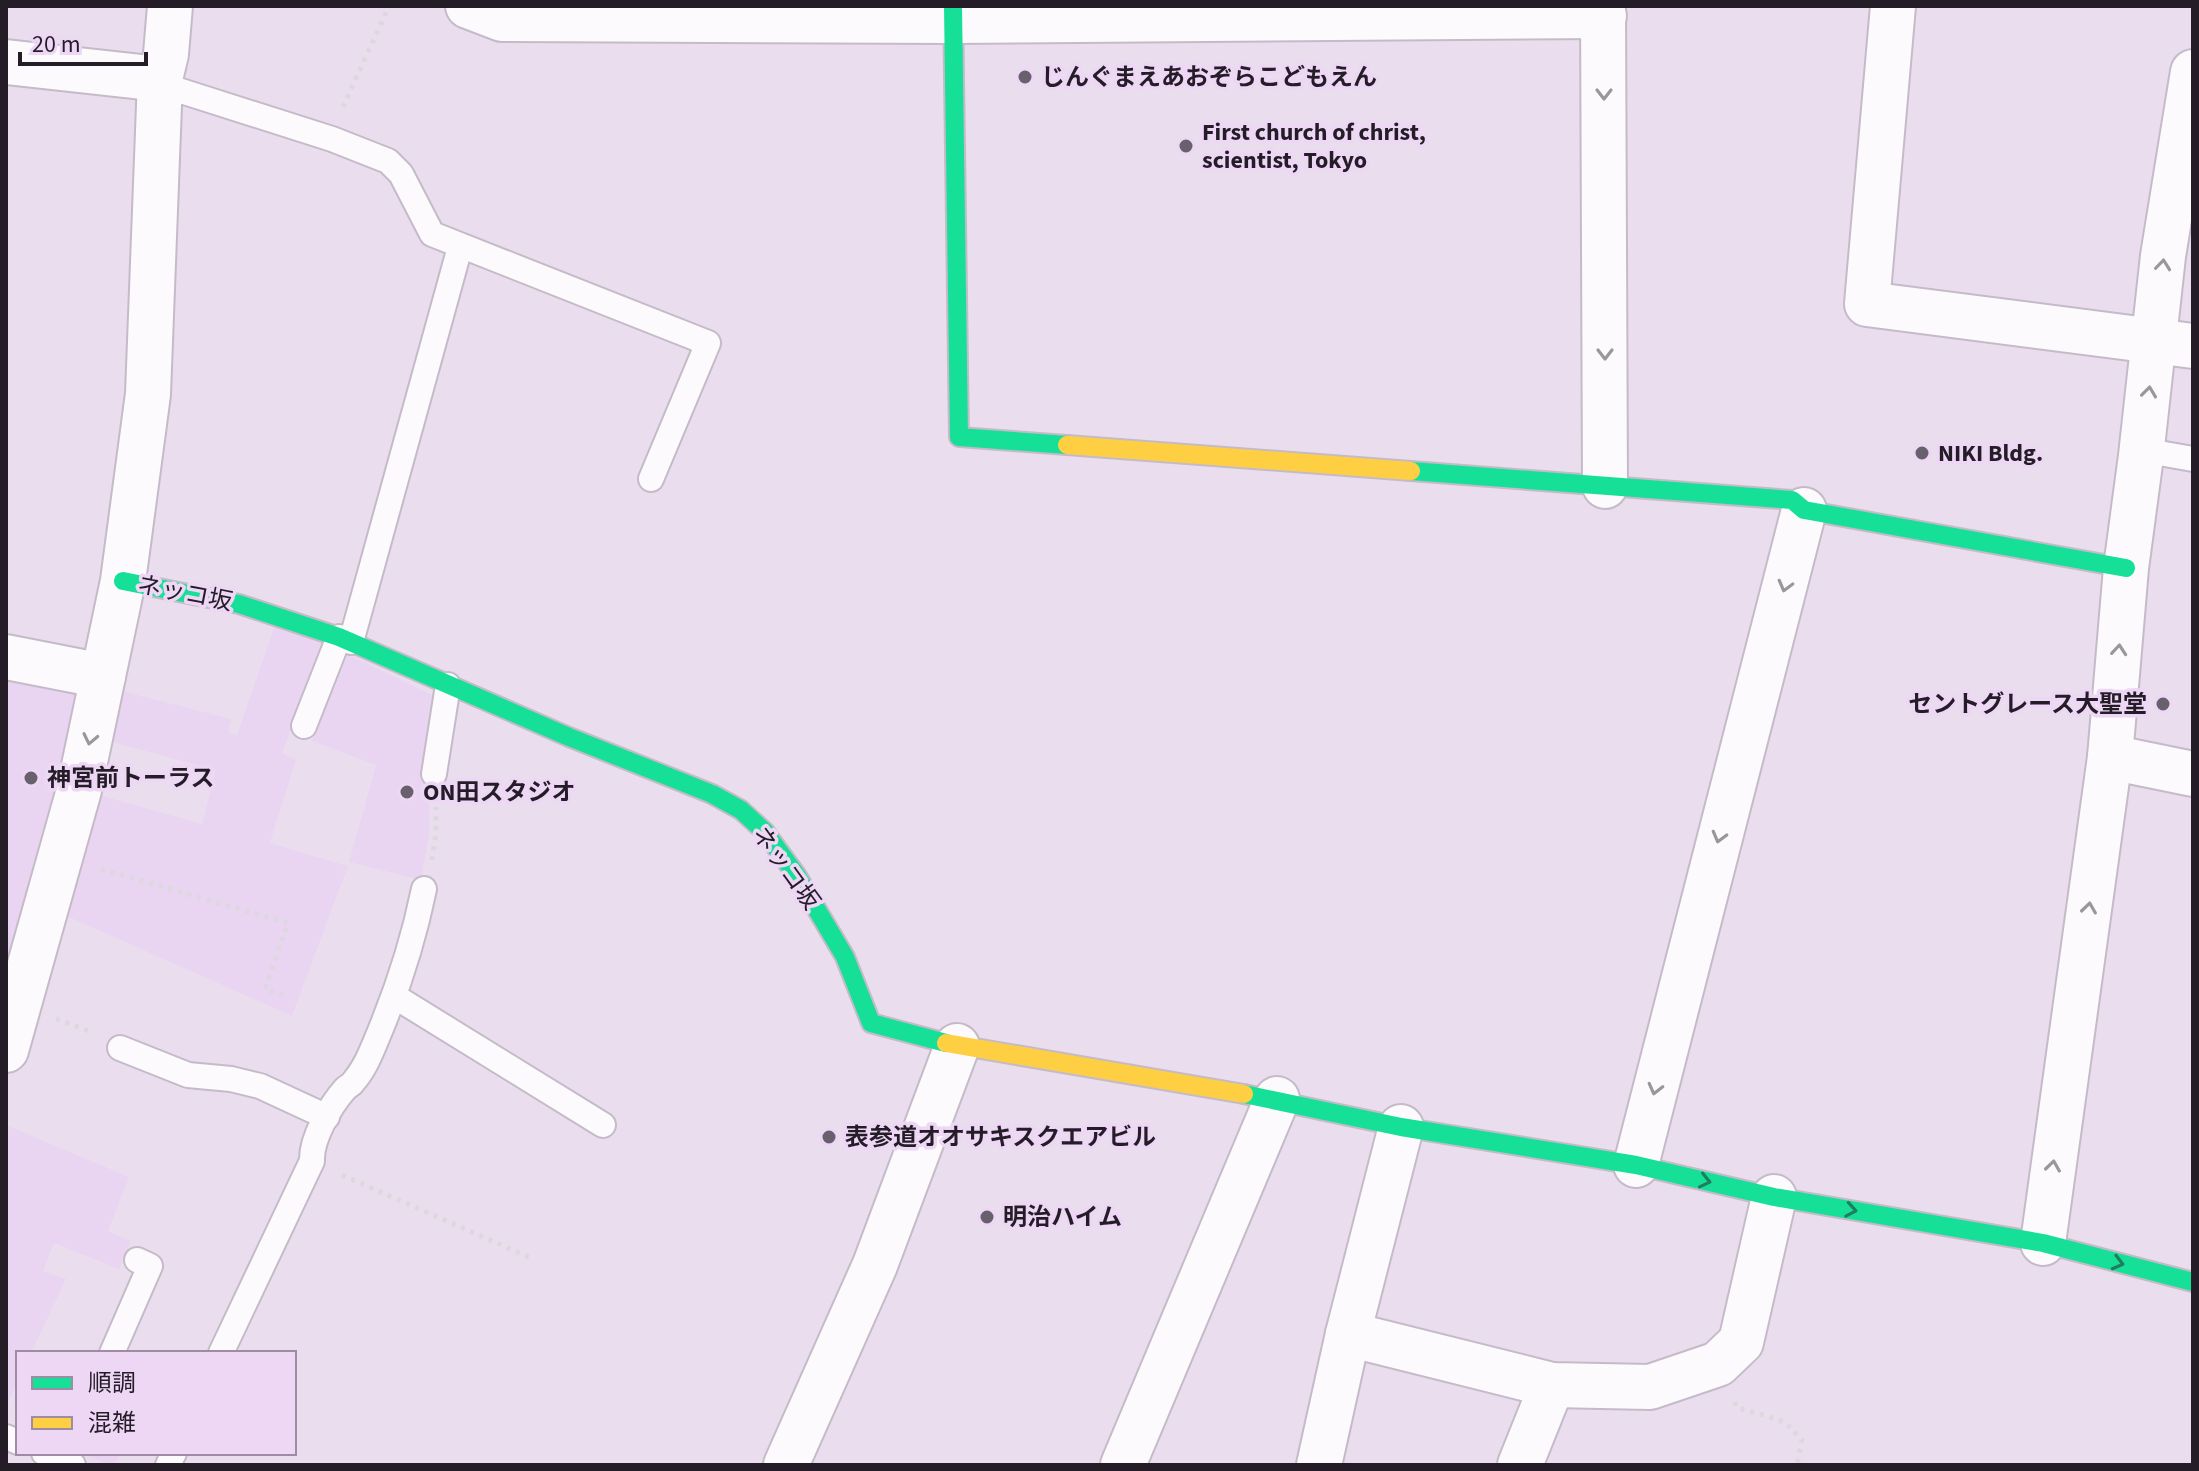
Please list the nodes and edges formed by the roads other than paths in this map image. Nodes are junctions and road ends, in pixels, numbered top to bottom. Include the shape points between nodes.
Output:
1 (170, 6) edge
2 (468, 6) edge
3 (1893, 6) edge
4 (1604, 11) edge
5 (953, 14) edge
6 (6, 62) edge
7 (2193, 72) edge
8 (160, 79) junction
9 (460, 247) junction
10 (2174, 344) edge
11 (2142, 450) junction
12 (2193, 459) edge
13 (651, 479) dead end
14 (1605, 486) junction
15 (1804, 510) junction
16 (2126, 568) junction
17 (123, 581) junction
18 (345, 640) junction
19 (6, 657) edge
20 (103, 676) junction
21 (448, 685) junction
22 (304, 726) dead end
23 (2110, 757) junction
24 (434, 774) road end
25 (2193, 774) edge
26 (424, 889) road end
27 (394, 996) junction
28 (957, 1046) junction
29 (120, 1048) dead end
30 (6, 1050) edge
31 (1277, 1099) junction
32 (327, 1117) junction
33 (603, 1125) dead end
34 (1401, 1127) junction
35 (1636, 1165) junction
36 (1774, 1197) junction
37 (2043, 1243) junction
38 (137, 1260) dead end
39 (2193, 1282) edge
40 (1348, 1334) junction
41 (113, 1351) edge
42 (222, 1351) edge
43 (1552, 1385) junction
44 (786, 1465) edge
45 (1123, 1465) edge
46 (1319, 1465) edge
47 (1520, 1465) edge

1 - 8 street
2 - 5 street via 502,19
3 - 10 street via 1867,304
4 - 5 street
4 -> 14 street
5 - 14 street via 959,437
6 - 8 street
10 -> 7 street via 2163,256
8 - 9 lane via 178,90 388,161 401,174 432,234
8 - 17 street via 148,394
9 - 13 lane via 708,343
9 - 18 lane
11 -> 10 street
11 - 12 lane
11 - 16 street
14 - 15 street via 1792,500
15 - 16 street
15 -> 35 street
23 -> 16 street
17 - 18 street, ネッコ坂 via 239,604
17 - 20 street
18 - 21 street, ネッコ坂
18 - 22 lane
19 - 20 street
20 -> 30 street via 62,857
21 - 24 lane
21 - 28 street, ネッコ坂 via 741,810 765,832 797,876 845,957 871,1023
23 - 25 street
37 -> 23 street
26 - 27 lane
27 - 32 lane via 363,1066
27 - 33 lane
28 - 31 street, ネッコ坂
28 - 44 street via 875,1265
29 - 32 lane via 188,1075 260,1086
31 - 34 street, ネッコ坂
31 - 45 street
32 - 42 lane via 311,1151 312,1161
34 - 35 street, ネッコ坂
34 - 40 street
35 -> 36 street, ネッコ坂
36 -> 37 street, ネッコ坂
36 - 43 street via 1741,1342 1718,1364 1650,1387
37 -> 39 street, ネッコ坂
38 - 41 lane via 150,1266
40 - 43 street
40 - 46 street
43 - 47 street

